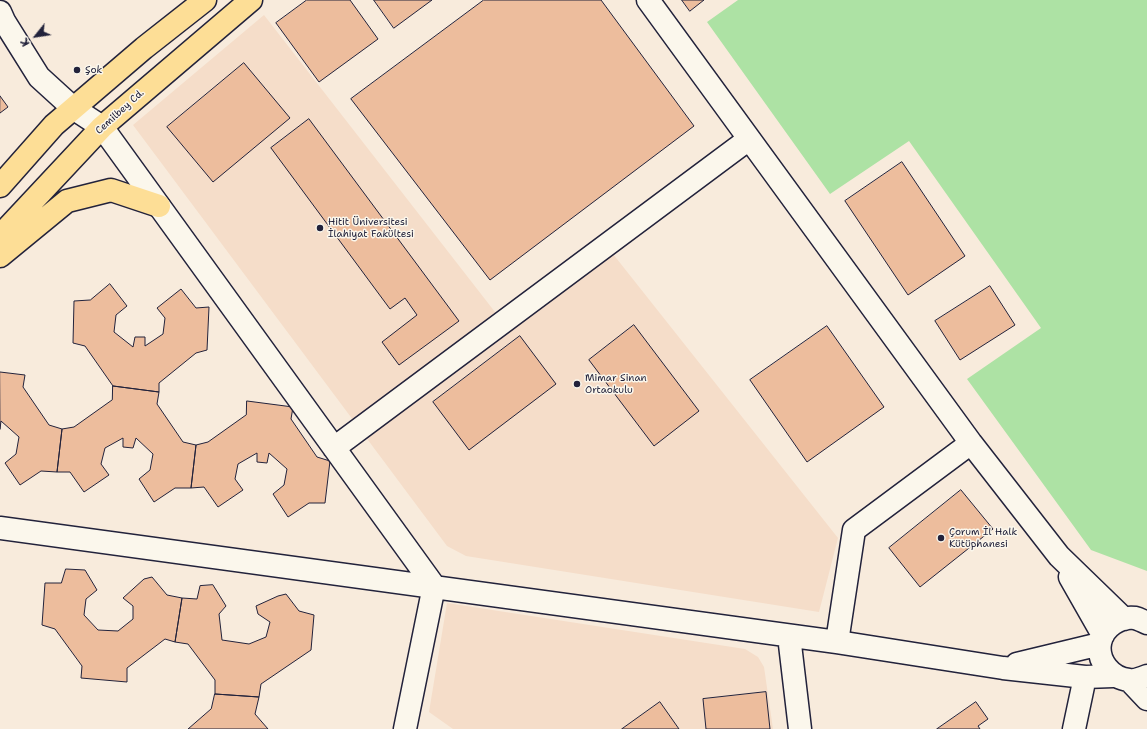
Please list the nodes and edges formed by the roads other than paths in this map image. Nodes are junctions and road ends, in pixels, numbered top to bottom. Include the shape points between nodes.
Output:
1 (205, 0) edge
2 (251, 0) edge
3 (648, 0) edge
4 (1, 19) edge
5 (73, 108) junction
6 (102, 127) junction
7 (749, 139) junction
8 (0, 186) edge
9 (159, 206) junction
10 (0, 236) edge
11 (0, 256) edge
12 (971, 443) junction
13 (334, 448) junction
14 (0, 528) edge
15 (1058, 556) junction
16 (434, 586) junction
17 (1124, 619) junction
18 (1147, 623) edge
19 (789, 636) junction
20 (1101, 640) junction
21 (837, 642) junction
22 (1003, 668) junction
23 (1085, 677) junction
24 (1130, 677) edge
25 (1147, 699) edge
26 (405, 729) edge
27 (800, 729) edge
28 (1074, 729) edge

1 - 5 main road
2 - 6 main road, Cemilbey Cd.
3 - 7 street
4 - 5 street via 40,77
5 - 6 street
5 - 8 main road via 54,125
6 - 9 street
6 - 10 main road, Cemilbey Cd.
7 - 12 street
7 - 13 street
9 - 11 main road via 111,190 67,201
9 - 13 street
12 - 15 street
12 - 21 street via 854,530
13 - 16 street
14 - 16 street
15 - 17 street
15 - 20 street
16 - 19 street
16 - 26 street
17 - 18 street via 1136,618
17 - 20 street via 1111,625
19 - 21 street
19 - 27 street
20 - 22 street
20 - 24 street via 1102,662
21 - 22 street
22 - 23 street
23 - 24 street
23 - 28 street
24 - 25 street

